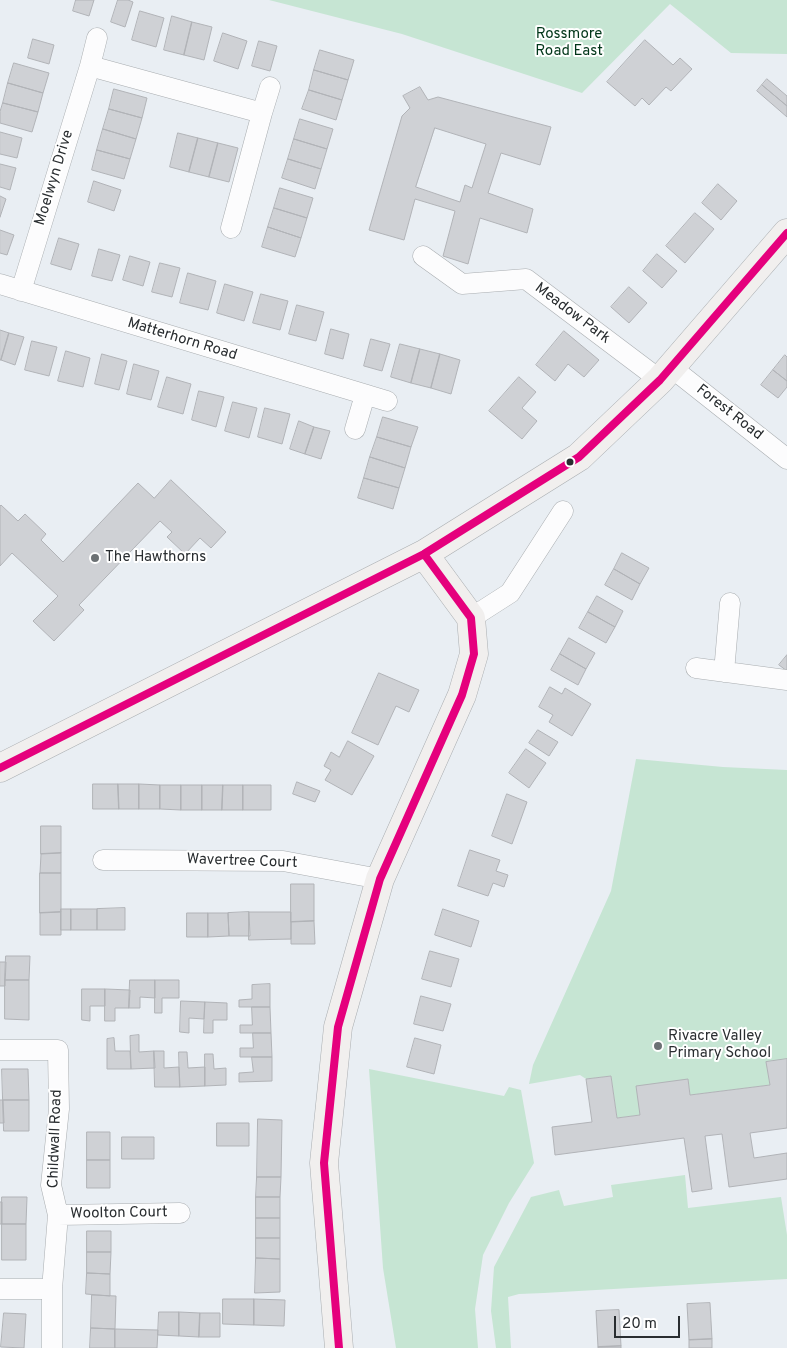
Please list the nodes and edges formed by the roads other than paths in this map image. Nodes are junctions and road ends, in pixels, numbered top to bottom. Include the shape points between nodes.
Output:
1 (97, 38) dead end
2 (90, 66) junction
3 (270, 87) dead end
4 (262, 113) junction
5 (231, 228) dead end
6 (787, 233) edge
7 (423, 256) dead end
8 (0, 284) edge
9 (21, 291) junction
10 (666, 374) junction
11 (365, 395) junction
12 (387, 401) dead end
13 (355, 429) dead end
14 (787, 459) edge
15 (563, 511) dead end
16 (424, 554) junction
17 (730, 603) dead end
18 (471, 618) junction
19 (696, 668) dead end
20 (724, 672) junction
21 (787, 680) edge
22 (0, 768) edge
23 (103, 860) dead end
24 (380, 879) junction
25 (0, 1050) edge
26 (180, 1213) dead end
27 (58, 1215) junction
28 (52, 1288) junction
29 (0, 1289) edge
30 (52, 1348) edge
31 (338, 1348) edge

1 - 2 street, Moelwyn Drive
2 - 4 street
2 - 9 street, Moelwyn Drive
3 - 4 street
4 - 5 street
6 - 10 main road
7 - 10 street, Meadow Park via 462,284 526,279
8 - 9 street, Matterhorn Road
9 - 11 street, Matterhorn Road
10 - 14 street, Forest Road
10 - 16 main road via 579,457
11 - 12 street, Matterhorn Road
11 - 13 street
15 - 18 street via 510,593
16 - 18 main road
16 - 22 main road
17 - 20 street
18 - 24 main road via 474,654 462,695
19 - 20 street
20 - 21 street
23 - 24 street, Wavertree Court via 284,861
24 - 31 main road via 338,1027 324,1163
25 - 27 street, Childwall Road via 58,1050 59,1109 51,1185
26 - 27 street, Woolton Court
27 - 28 street, Childwall Road
28 - 29 street
28 - 30 street, Childwall Road

